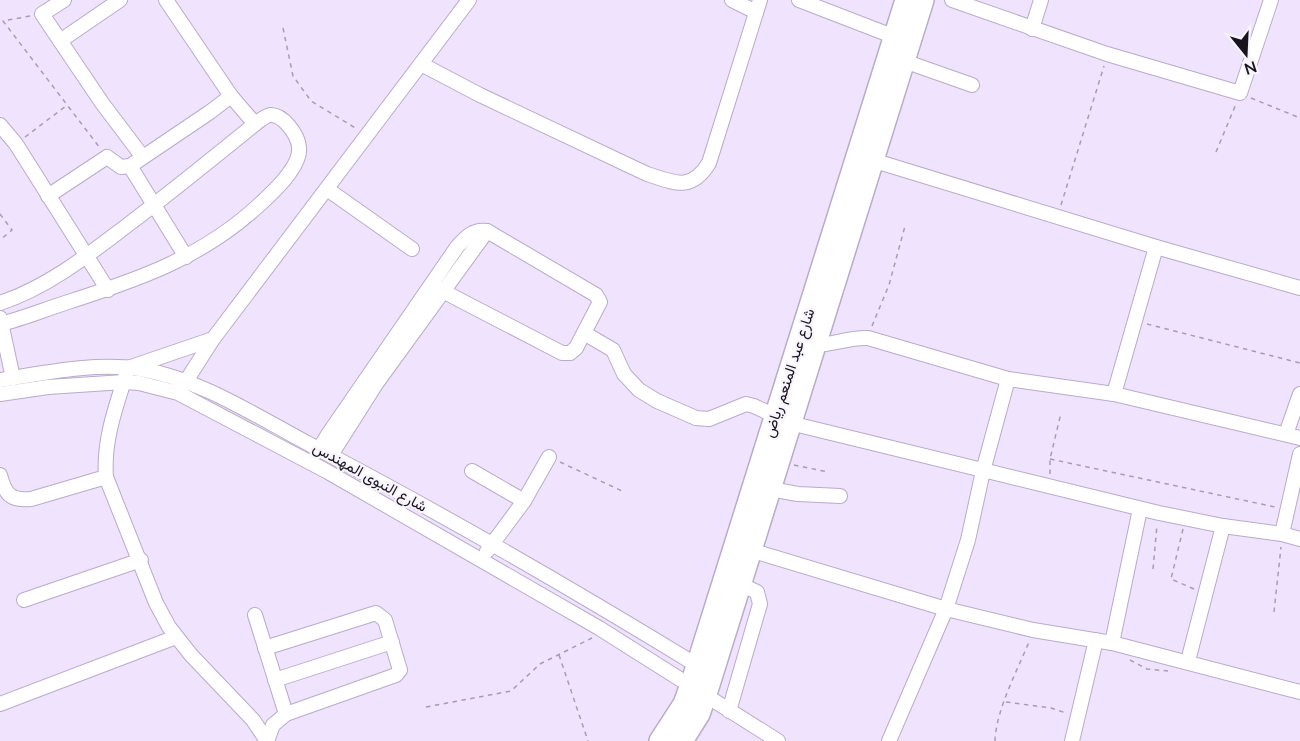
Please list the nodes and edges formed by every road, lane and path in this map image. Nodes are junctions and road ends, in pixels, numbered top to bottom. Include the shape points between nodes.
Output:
1 (64, 0) edge
2 (120, 0) edge
3 (166, 0) edge
4 (469, 0) edge
5 (732, 0) edge
6 (799, 0) edge
7 (906, 0) edge
8 (923, 0) edge
9 (952, 0) edge
10 (1041, 0) edge
11 (1271, 0) edge
12 (758, 6) edge
13 (42, 14) junction
14 (283, 28) dead end
15 (1032, 28) junction
16 (60, 41) junction
17 (903, 47) junction
18 (1107, 54) junction
19 (421, 64) junction
20 (972, 85) dead end
21 (1240, 93) junction
22 (231, 96) junction
23 (67, 105) junction
24 (881, 106) junction
25 (1300, 118) edge
26 (255, 124) junction
27 (0, 125) edge
28 (367, 134) junction
29 (16, 144) junction
30 (1216, 152) dead end
31 (142, 156) junction
32 (107, 157) junction
33 (872, 160) junction
34 (130, 165) junction
35 (327, 189) junction
36 (48, 196) junction
37 (155, 205) junction
38 (0, 214) edge
39 (1057, 217) junction
40 (905, 226) dead end
41 (0, 240) edge
42 (1156, 247) junction
43 (412, 249) dead end
44 (87, 257) junction
45 (186, 257) junction
46 (438, 288) junction
47 (1300, 288) edge
48 (108, 290) junction
49 (0, 303) edge
50 (1135, 321) junction
51 (0, 322) edge
52 (584, 333) junction
53 (868, 338) junction
54 (213, 339) junction
55 (815, 345) junction
56 (1300, 363) edge
57 (128, 368) junction
58 (7, 379) edge
59 (1008, 379) junction
60 (124, 382) junction
61 (182, 387) junction
62 (0, 394) edge
63 (1114, 394) junction
64 (1300, 394) edge
65 (1060, 413) dead end
66 (782, 420) junction
67 (278, 427) junction
68 (1293, 436) edge
69 (270, 441) junction
70 (329, 454) junction
71 (1300, 454) edge
72 (549, 457) joint
73 (1050, 459) junction
74 (778, 462) junction
75 (472, 471) dead end
76 (983, 471) junction
77 (327, 472) junction
78 (828, 472) dead end
79 (106, 477) junction
80 (1, 481) edge
81 (762, 486) junction
82 (1051, 486) junction
83 (622, 491) dead end
84 (840, 496) dead end
85 (524, 501) junction
86 (1140, 509) junction
87 (1287, 510) junction
88 (1159, 513) junction
89 (1186, 520) junction
90 (1223, 526) junction
91 (1282, 534) junction
92 (1300, 539) edge
93 (492, 544) junction
94 (750, 550) junction
95 (141, 560) junction
96 (481, 561) junction
97 (1153, 569) dead end
98 (740, 585) junction
99 (1206, 594) junction
100 (24, 600) dead end
101 (946, 609) junction
102 (1274, 612) dead end
103 (255, 615) dead end
104 (599, 628) junction
105 (1034, 630) junction
106 (176, 637) junction
107 (1096, 640) junction
108 (392, 642) junction
109 (1112, 643) junction
110 (265, 648) junction
111 (559, 655) junction
112 (1188, 662) junction
113 (702, 679) junction
114 (275, 680) junction
115 (1300, 692) edge
116 (1005, 702) junction
117 (0, 704) edge
118 (426, 707) dead end
119 (729, 711) junction
120 (286, 714) junction
121 (1077, 717) junction
122 (267, 741) edge
123 (588, 741) edge
124 (660, 741) edge
125 (682, 741) edge
126 (778, 741) edge
127 (889, 741) edge
128 (995, 741) edge
129 (1072, 741) edge

1 - 13 street
2 - 16 street
3 - 22 street
4 - 19 street
5 - 12 street
6 - 17 street
7 - 17 highway, شارع عبد المنعم رياض
8 - 17 highway, شارع عبد المنعم رياض
9 - 15 street
10 - 15 street
11 - 21 street
12 - 19 street via 709,163 700,176 688,183 647,174
13 - 16 street
13 - 23 path via 3,21
14 - 28 path via 294,76 311,101
15 - 18 street
16 - 31 street
17 - 20 street
17 - 24 highway, شارع عبد المنعم رياض
18 - 21 street
18 - 39 path
19 - 28 street
21 - 25 path
21 - 30 path
22 - 26 street
22 - 31 street
23 - 29 path
23 - 32 path
24 - 33 highway, شارع عبد المنعم رياض
24 - 66 highway, شارع عبد المنعم رياض
26 - 37 street
26 - 45 street via 272,115 284,121 299,143 298,157 290,172 250,214
27 - 29 street
28 - 35 street
29 - 36 street
31 - 34 street
32 - 34 street via 121,168
32 - 36 street
33 - 39 street
33 - 55 highway, شارع عبد المنعم رياض
34 - 37 street
35 - 43 street
35 - 54 street
36 - 44 street
37 - 44 street
37 - 45 street
38 - 41 path via 12,230
39 - 42 street
40 - 53 path via 889,285
42 - 47 street
42 - 50 street
44 - 48 street
44 - 49 street via 32,290
45 - 48 street
46 - 52 street via 562,353 572,351
46 - 52 street via 466,237 487,231 598,297 600,302
46 - 70 street via 388,357
48 - 51 street
50 - 56 path
50 - 63 street
51 - 58 street
52 - 66 street via 613,350 624,374 639,390 676,410 709,419 750,405
53 - 55 street
53 - 59 street
54 - 57 street
54 - 61 street
55 - 66 highway, شارع عبد المنعم رياض
57 - 58 street, شارع النبوى المهندس
57 - 60 street
57 - 61 street, شارع النبوى المهندس
59 - 63 street
59 - 76 street
60 - 61 street, شارع النبوى المهندس
60 - 62 street, شارع النبوى المهندس
60 - 79 street via 107,438
61 - 67 street, شارع النبوى المهندس
61 - 69 street, شارع النبوى المهندس
63 - 68 street
64 - 68 street
65 - 73 path
66 - 74 highway, شارع عبد المنعم رياض
66 - 76 street
66 - 81 highway, شارع عبد المنعم رياض
67 - 69 street
67 - 70 street, شارع النبوى المهندس
69 - 77 street, شارع النبوى المهندس
70 - 77 street
70 - 93 street, شارع النبوى المهندس
71 - 87 street
72 - 83 path
72 - 85 street
73 - 82 path
73 - 87 path
74 - 78 path
74 - 81 highway, شارع عبد المنعم رياض
75 - 85 street
76 - 82 street
76 - 101 street via 968,540
77 - 96 street, شارع النبوى المهندس
79 - 80 street via 21,500 11,497
79 - 95 street
81 - 84 street via 798,494
81 - 94 highway, شارع عبد المنعم رياض
81 - 113 highway, شارع عبد المنعم رياض
82 - 86 street
85 - 93 street
86 - 88 street
86 - 109 street
87 - 91 street
88 - 89 street
88 - 97 path
89 - 90 street
89 - 99 path via 1171,579
90 - 91 street
90 - 99 street
91 - 92 street
91 - 102 path
93 - 96 street
93 - 113 street, شارع النبوى المهندس
94 - 98 highway, شارع عبد المنعم رياض
94 - 101 street
95 - 100 street
95 - 106 street via 162,615
96 - 104 street, شارع النبوى المهندس
98 - 113 highway, شارع عبد المنعم رياض
98 - 119 street via 757,592 760,603
99 - 112 street
101 - 105 street
101 - 127 street
103 - 110 street
104 - 111 path via 588,642
104 - 113 street, شارع النبوى المهندس
105 - 107 street
105 - 116 path
106 - 117 street
106 - 122 street
107 - 109 street
107 - 121 street
108 - 110 street via 383,616 372,612
108 - 114 street
108 - 120 street via 399,666 396,675
109 - 112 street
110 - 114 street
111 - 118 path via 540,664 511,691
111 - 123 path
112 - 115 street
113 - 119 street
113 - 124 highway, شارع عبد المنعم رياض
113 - 125 highway, شارع عبد المنعم رياض via 699,714
114 - 120 street
116 - 121 path via 1051,708
116 - 128 path
119 - 126 street
120 - 122 street via 273,725
121 - 129 street

